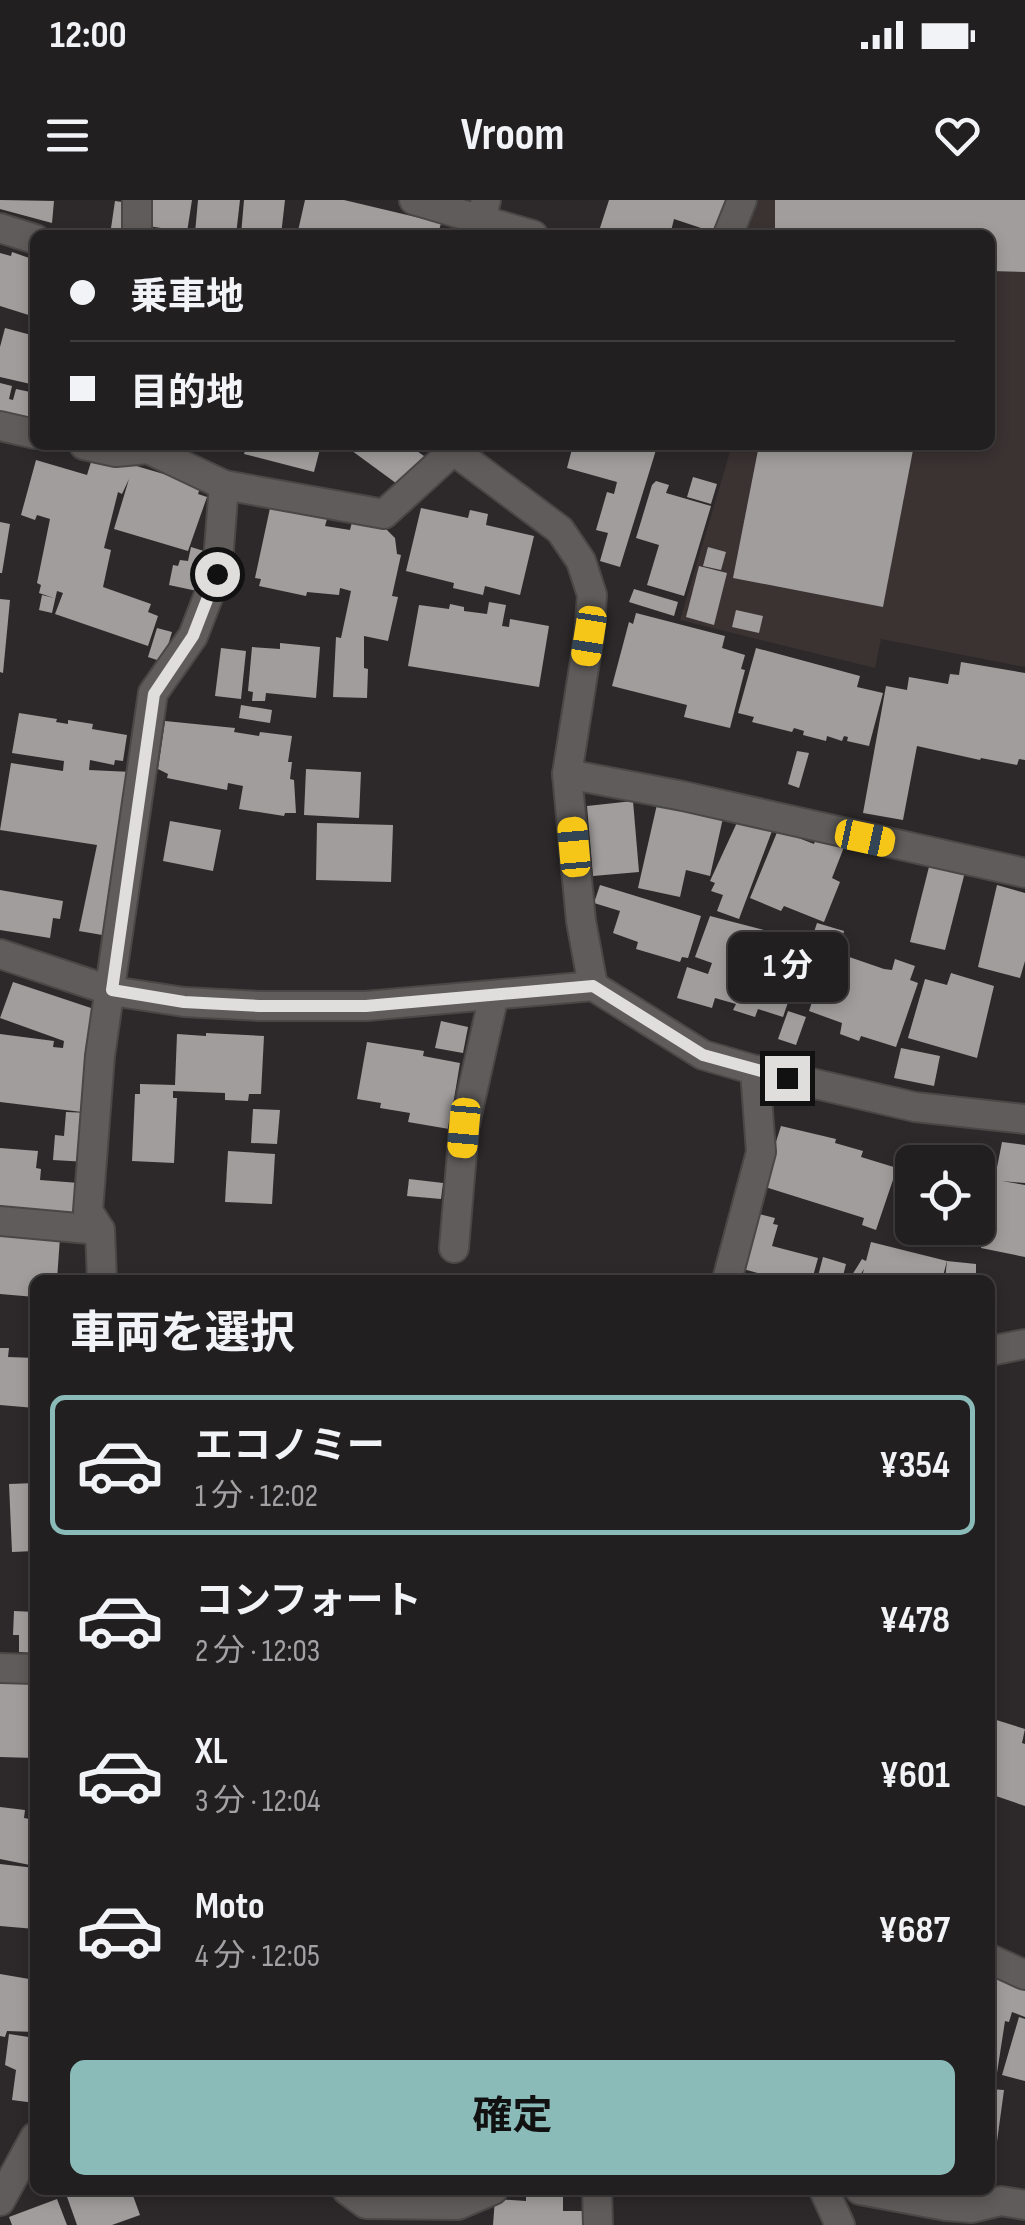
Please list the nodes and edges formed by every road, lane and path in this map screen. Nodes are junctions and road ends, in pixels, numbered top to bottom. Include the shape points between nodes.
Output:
1 (137, 200) edge
2 (414, 200) edge
3 (742, 200) edge
4 (482, 218) edge
5 (0, 228) edge
6 (137, 230) edge
7 (518, 230) edge
8 (730, 230) edge
9 (30, 237) edge
10 (0, 426) edge
11 (30, 433) edge
12 (150, 450) edge
13 (448, 450) edge
14 (453, 450) edge
15 (224, 484) junction
16 (567, 774) junction
17 (1025, 874) edge
18 (0, 954) edge
19 (593, 986) junction
20 (112, 990) junction
21 (494, 995) junction
22 (755, 1070) junction
23 (1025, 1118) edge
24 (0, 1222) edge
25 (100, 1230) junction
26 (454, 1248) dead end
27 (102, 1275) edge
28 (730, 1275) edge
29 (1025, 1344) edge
30 (995, 1350) edge
31 (0, 1668) edge
32 (30, 1669) edge
33 (995, 1962) edge
34 (1025, 1975) edge
35 (30, 2145) edge
36 (3, 2189) edge
37 (354, 2195) edge
38 (481, 2195) edge
39 (598, 2195) edge
40 (826, 2195) edge
41 (887, 2195) edge
42 (1025, 2205) edge
43 (598, 2225) edge
44 (840, 2225) edge

1 - 6 street
2 - 4 street
3 - 8 street
4 - 7 street
5 - 9 street
10 - 11 street
12 - 15 street
13 - 15 street via 384,514
14 - 16 street via 560,530 581,561 592,595
15 - 20 street via 217,574 193,636 154,694
16 - 17 street
16 - 19 street
18 - 20 street
19 - 21 street
19 - 22 street via 703,1055
20 - 21 street via 259,1006 366,1006
20 - 25 street via 88,1212
21 - 26 street via 464,1128
22 - 23 street via 915,1107
22 - 28 street via 761,1152
24 - 25 street
25 - 27 street
29 - 30 street
31 - 32 street
33 - 34 street
35 - 36 street
37 - 38 street via 366,2204 458,2205
39 - 43 street
40 - 44 street
41 - 42 street via 972,2208 1001,2201

